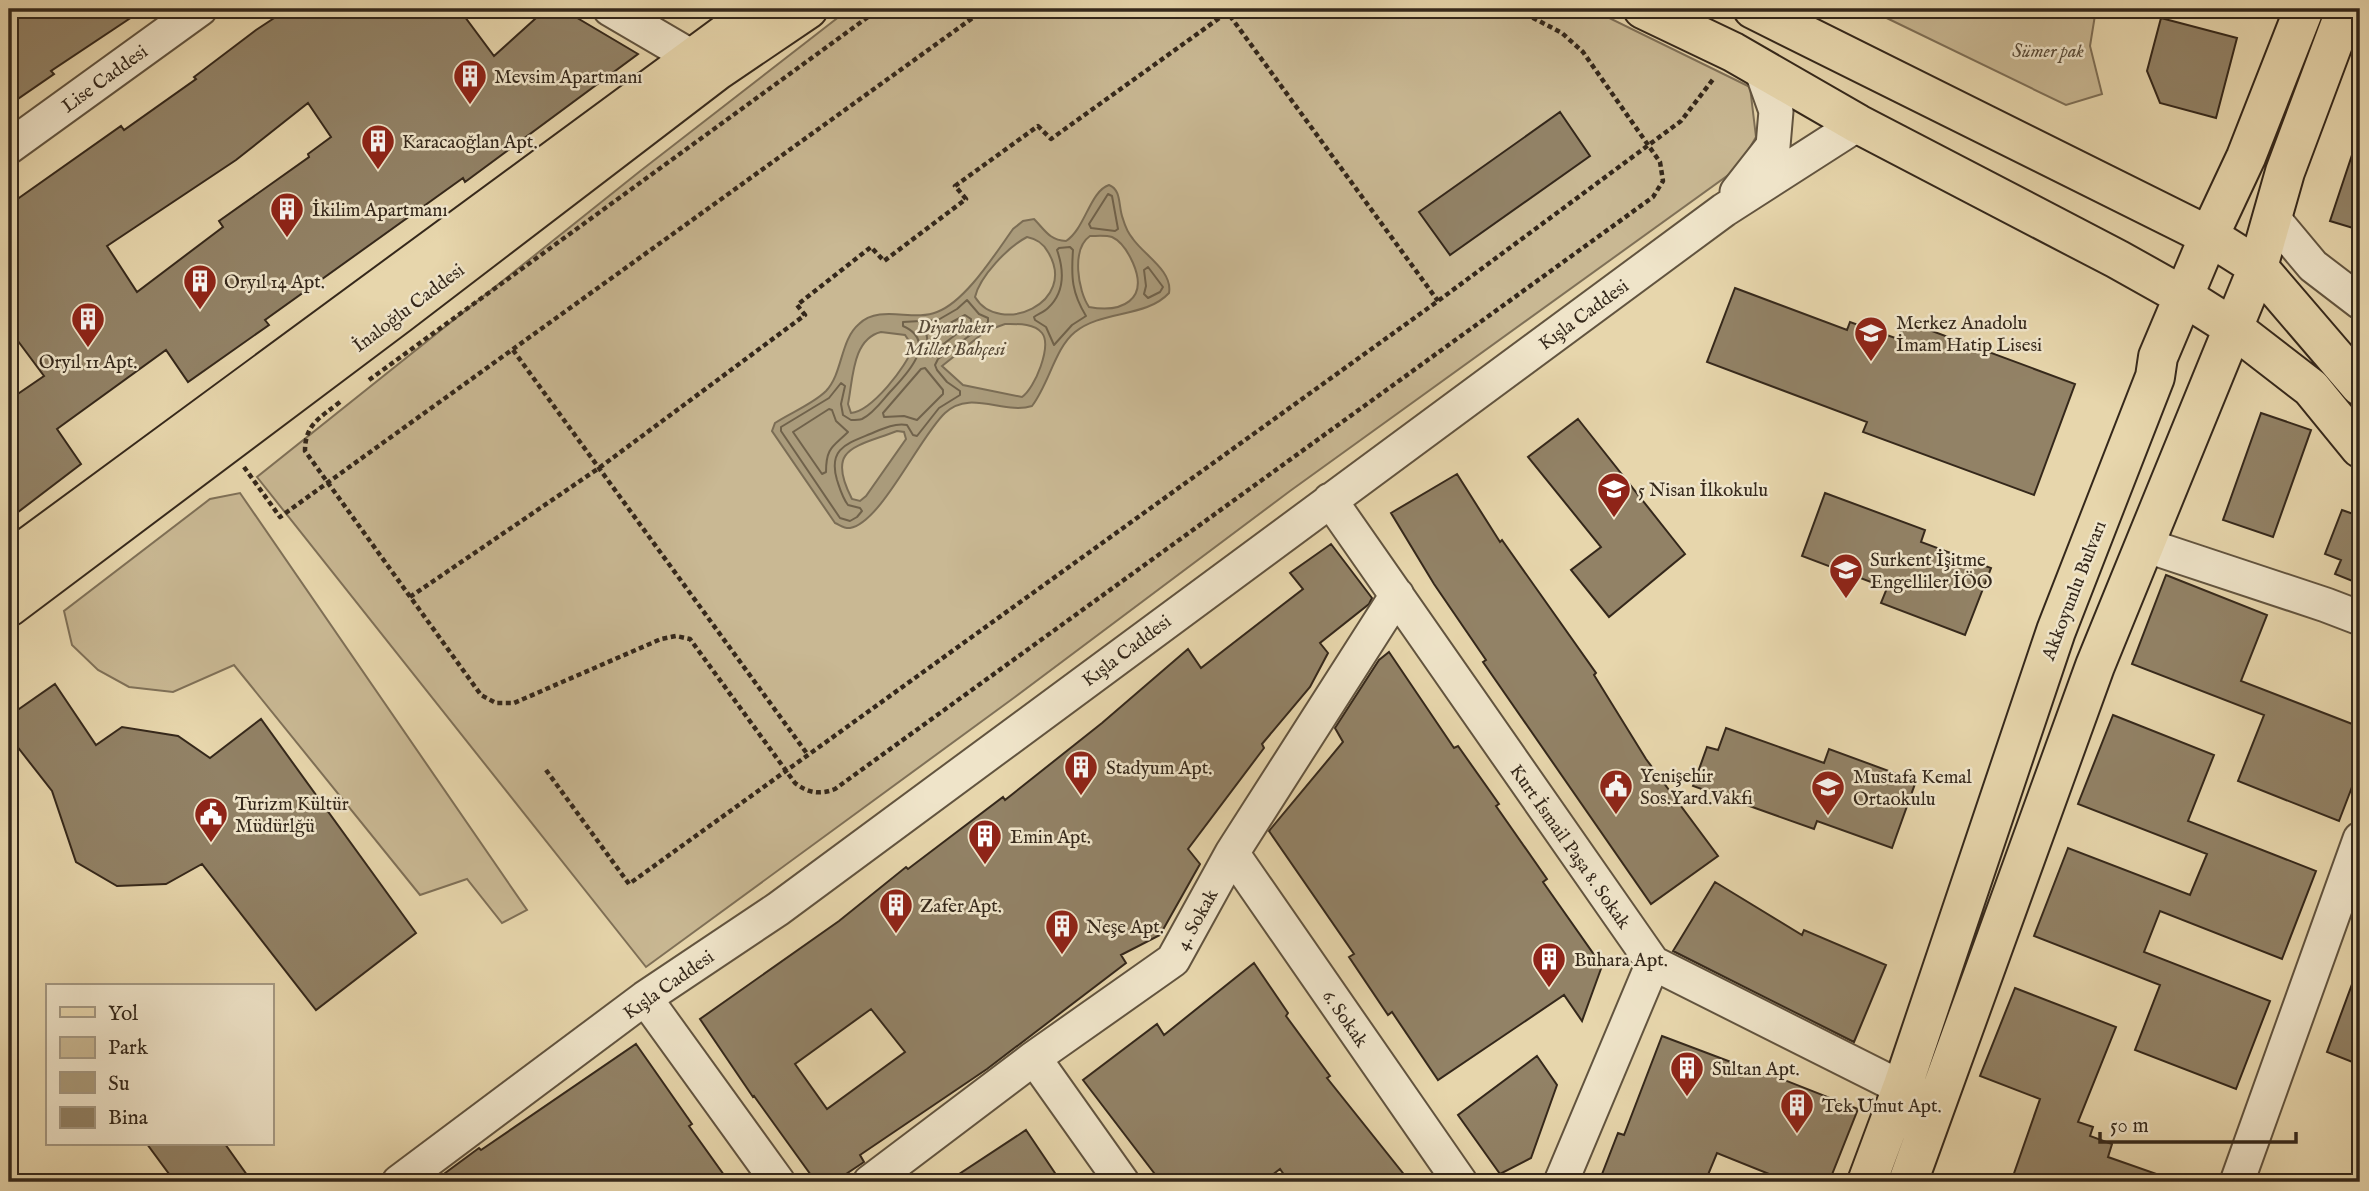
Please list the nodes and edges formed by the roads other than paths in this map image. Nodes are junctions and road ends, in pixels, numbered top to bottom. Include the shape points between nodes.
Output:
1 (200, 9) edge
2 (610, 9) edge
3 (759, 9) edge
4 (808, 9) edge
5 (1643, 9) edge
6 (1753, 9) edge
7 (2304, 9) edge
8 (2346, 9) edge
9 (692, 57) junction
10 (1747, 61) junction
11 (1858, 124) junction
12 (9, 147) edge
13 (1724, 210) junction
14 (2272, 217) junction
15 (2208, 236) junction
16 (2258, 267) junction
17 (2183, 296) junction
18 (2360, 302) edge
19 (2232, 327) junction
20 (2360, 386) edge
21 (2360, 448) edge
22 (1330, 500) junction
23 (2145, 545) junction
24 (9, 561) edge
25 (1397, 595) junction
26 (9, 607) edge
27 (2360, 618) edge
28 (2360, 839) edge
29 (1232, 853) junction
30 (1653, 963) junction
31 (645, 998) junction
32 (1034, 1058) junction
33 (1902, 1088) junction
34 (399, 1182) edge
35 (778, 1182) edge
36 (870, 1182) edge
37 (1122, 1182) edge
38 (1460, 1182) edge
39 (1561, 1182) edge
40 (1867, 1182) edge
41 (1908, 1182) edge
42 (2236, 1182) edge

1 - 12 street, Lise Caddesi
2 - 9 street
3 - 9 main road, İnaloğlu Caddesi
4 - 26 main road, İnaloğlu Caddesi via 718,70
5 - 10 main road
6 - 15 main road
7 - 15 main road, Akkoyunlu Bulvarı via 2246,157
8 - 14 main road
9 - 24 main road, İnaloğlu Caddesi
10 - 11 main road
10 - 13 street via 1776,111 1773,146
11 - 13 street, Kışla Caddesi
11 - 17 main road
13 - 22 street, Kışla Caddesi
14 - 16 main road
14 - 18 street via 2313,266
15 - 16 main road
15 - 17 main road, Akkoyunlu Bulvarı
16 - 19 main road
16 - 20 main road
17 - 19 main road
17 - 33 main road, Akkoyunlu Bulvarı via 2056,631
19 - 21 main road via 2311,388
19 - 23 main road
22 - 25 street, Kurt İsmail Paşa 8. Sokak
22 - 31 street, Kışla Caddesi via 778,909
23 - 27 street
23 - 41 main road via 2095,666
25 - 29 street, 4. Sokak
25 - 30 street, Kurt İsmail Paşa 8. Sokak
28 - 42 street
29 - 32 street, 4. Sokak via 1173,960
29 - 38 street, 6. Sokak
30 - 33 street, Kurt İsmail Paşa 8. Sokak
30 - 39 street
31 - 34 street, Kışla Caddesi
31 - 35 street
32 - 36 street, 4. Sokak
32 - 37 street
33 - 40 main road, Akkoyunlu Bulvarı

